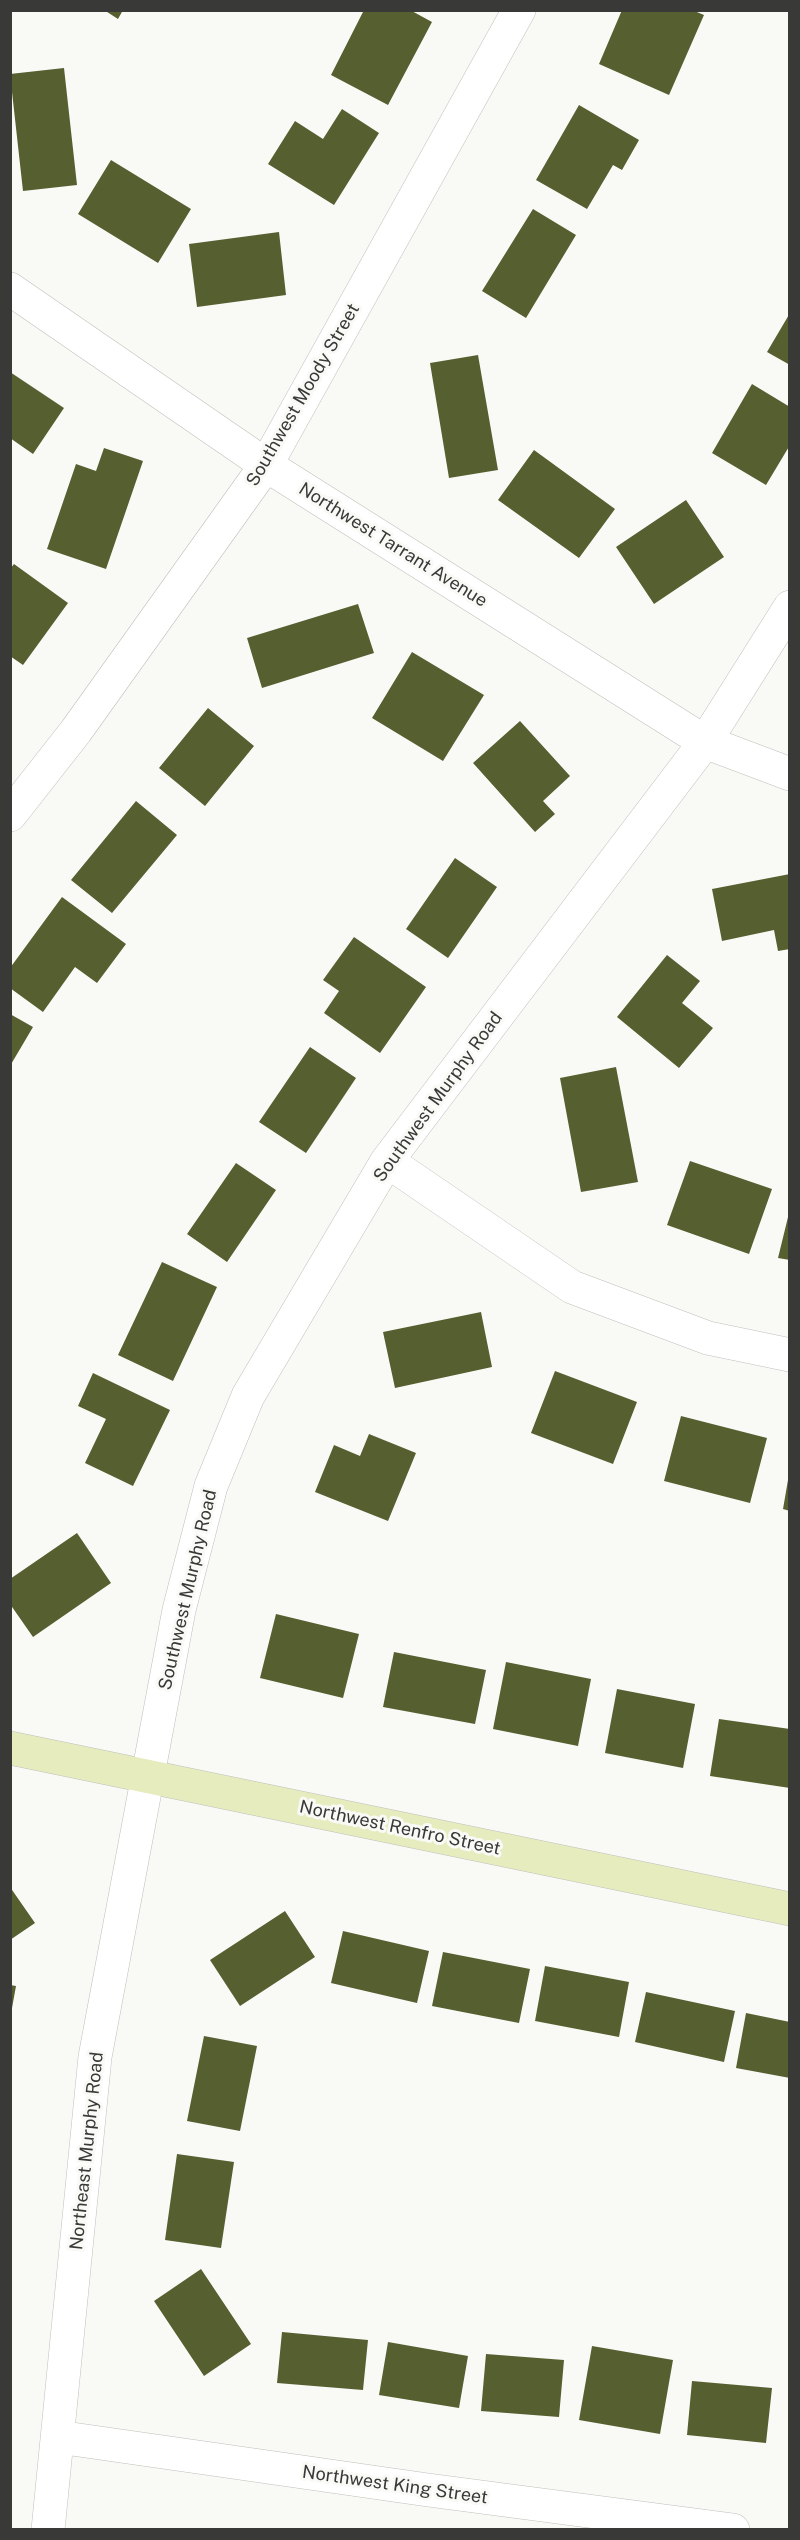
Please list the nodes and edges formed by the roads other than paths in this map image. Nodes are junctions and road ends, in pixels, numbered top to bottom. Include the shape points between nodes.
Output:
1 (519, 10) edge
2 (10, 289) edge
3 (266, 465) junction
4 (789, 607) edge
5 (705, 742) junction
6 (789, 774) edge
7 (10, 815) edge
8 (387, 1161) junction
9 (789, 1355) edge
10 (10, 1748) edge
11 (148, 1776) junction
12 (789, 1909) edge
13 (58, 2437) junction
14 (48, 2529) edge
15 (733, 2529) edge

1 - 3 street, Southwest Moody Street
2 - 3 street, Northwest Tarrant Avenue
3 - 5 street, Northwest Tarrant Avenue
3 - 7 street, Southwest Moody Street via 76,731
4 - 5 street, Southwest Murphy Road
5 - 6 street, Northwest Tarrant Avenue
5 - 8 street, Southwest Murphy Road
8 - 9 street via 572,1287 708,1338
8 - 11 street, Southwest Murphy Road via 248,1396 212,1486 179,1610
10 - 11 main road, Northwest Renfro Street
11 - 12 main road, Northwest Renfro Street
11 - 13 street, Northeast Murphy Road via 96,2057
13 - 14 street, Northeast Murphy Road
13 - 15 street, Northwest King Street

